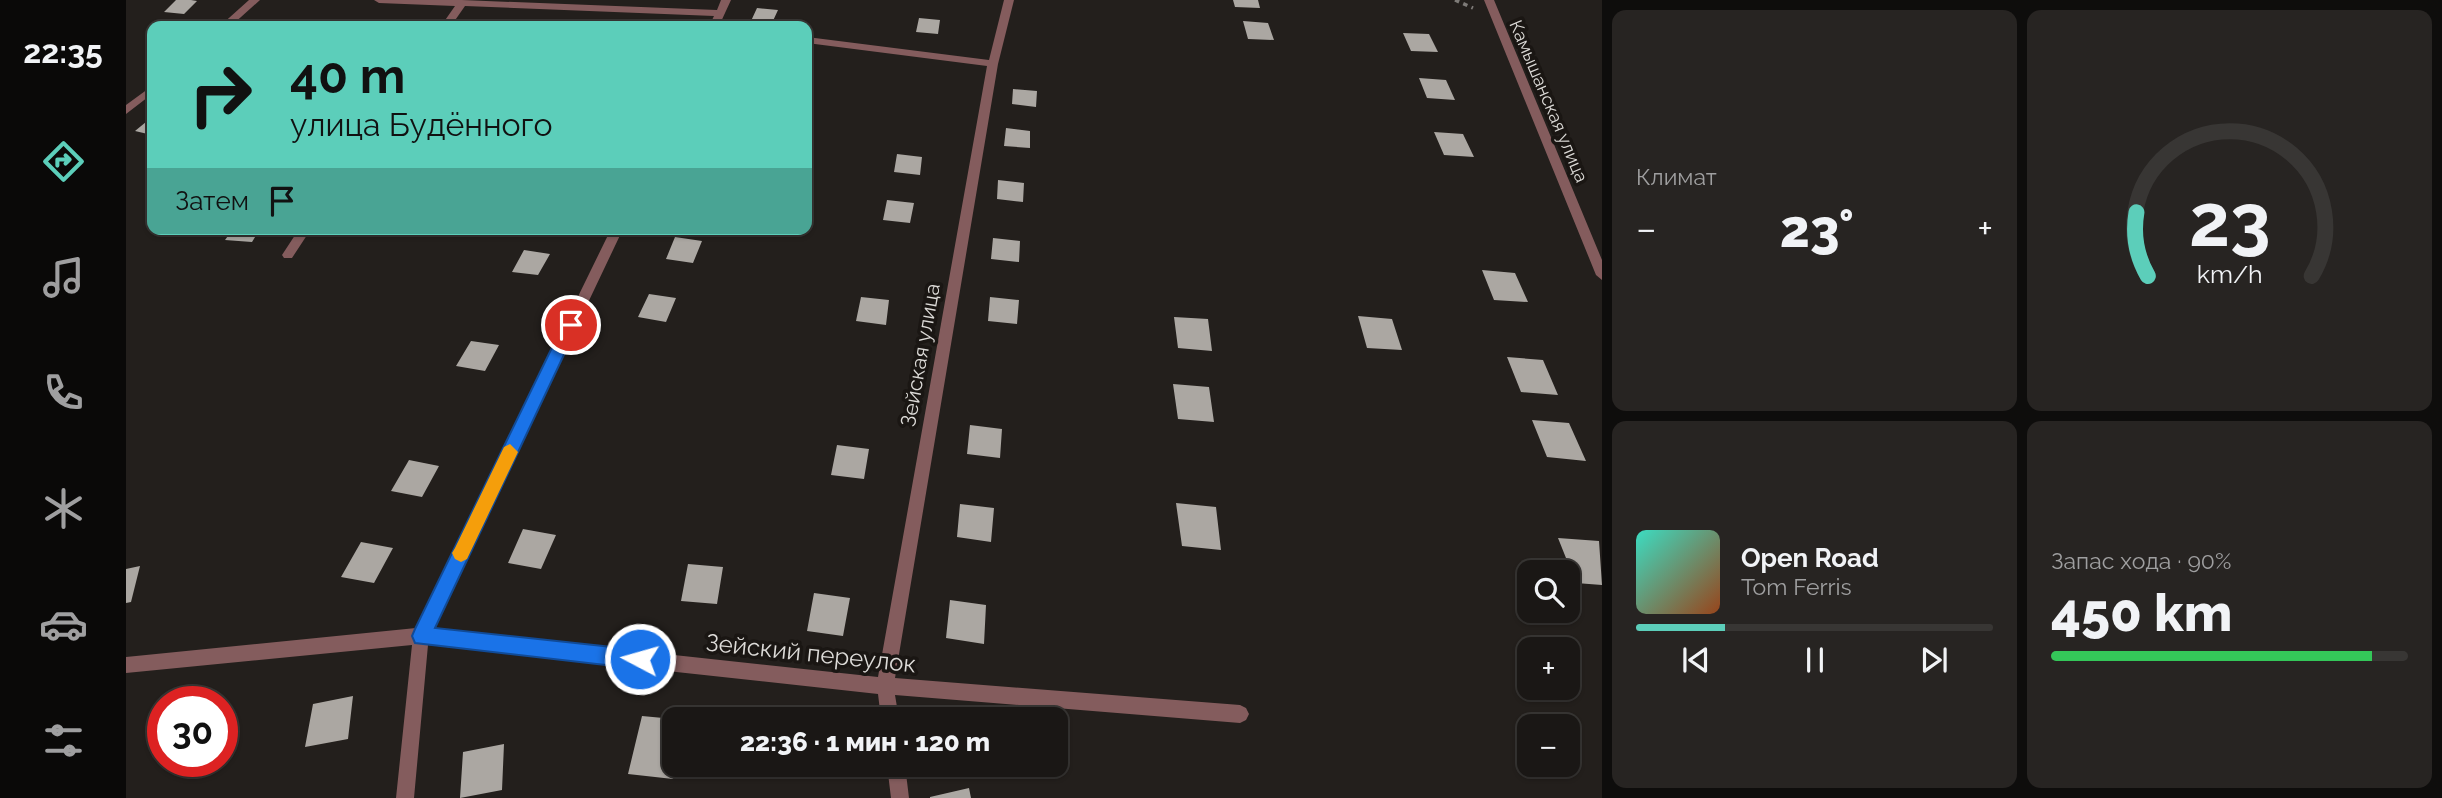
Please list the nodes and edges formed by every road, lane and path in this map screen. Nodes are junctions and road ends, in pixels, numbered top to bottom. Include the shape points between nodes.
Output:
1 (256, 0) edge
2 (379, 0) edge
3 (726, 0) edge
4 (1009, 0) edge
5 (1489, 0) edge
6 (462, 3) junction
7 (720, 13) junction
8 (231, 21) edge
9 (449, 21) edge
10 (717, 21) edge
11 (812, 41) edge
12 (993, 64) junction
13 (147, 93) edge
14 (126, 111) edge
15 (301, 235) edge
16 (614, 235) edge
17 (288, 255) dead end
18 (1602, 275) edge
19 (421, 636) junction
20 (126, 665) edge
21 (885, 686) junction
22 (888, 707) edge
23 (1240, 714) dead end
24 (897, 777) edge
25 (405, 798) edge
26 (900, 798) edge

1 - 8 street
2 - 6 street
3 - 7 street
4 - 12 street, Зейская улица
5 - 18 street, Камышанская улица
6 - 7 street
6 - 9 street
7 - 10 street
11 - 12 street
12 - 21 street, Зейская улица
13 - 14 street
15 - 17 street
16 - 19 street
19 - 20 street, Зейский переулок
19 - 21 street, Зейский переулок
19 - 25 street
21 - 22 street, Зейская улица
21 - 23 street, Зейский переулок
24 - 26 street

